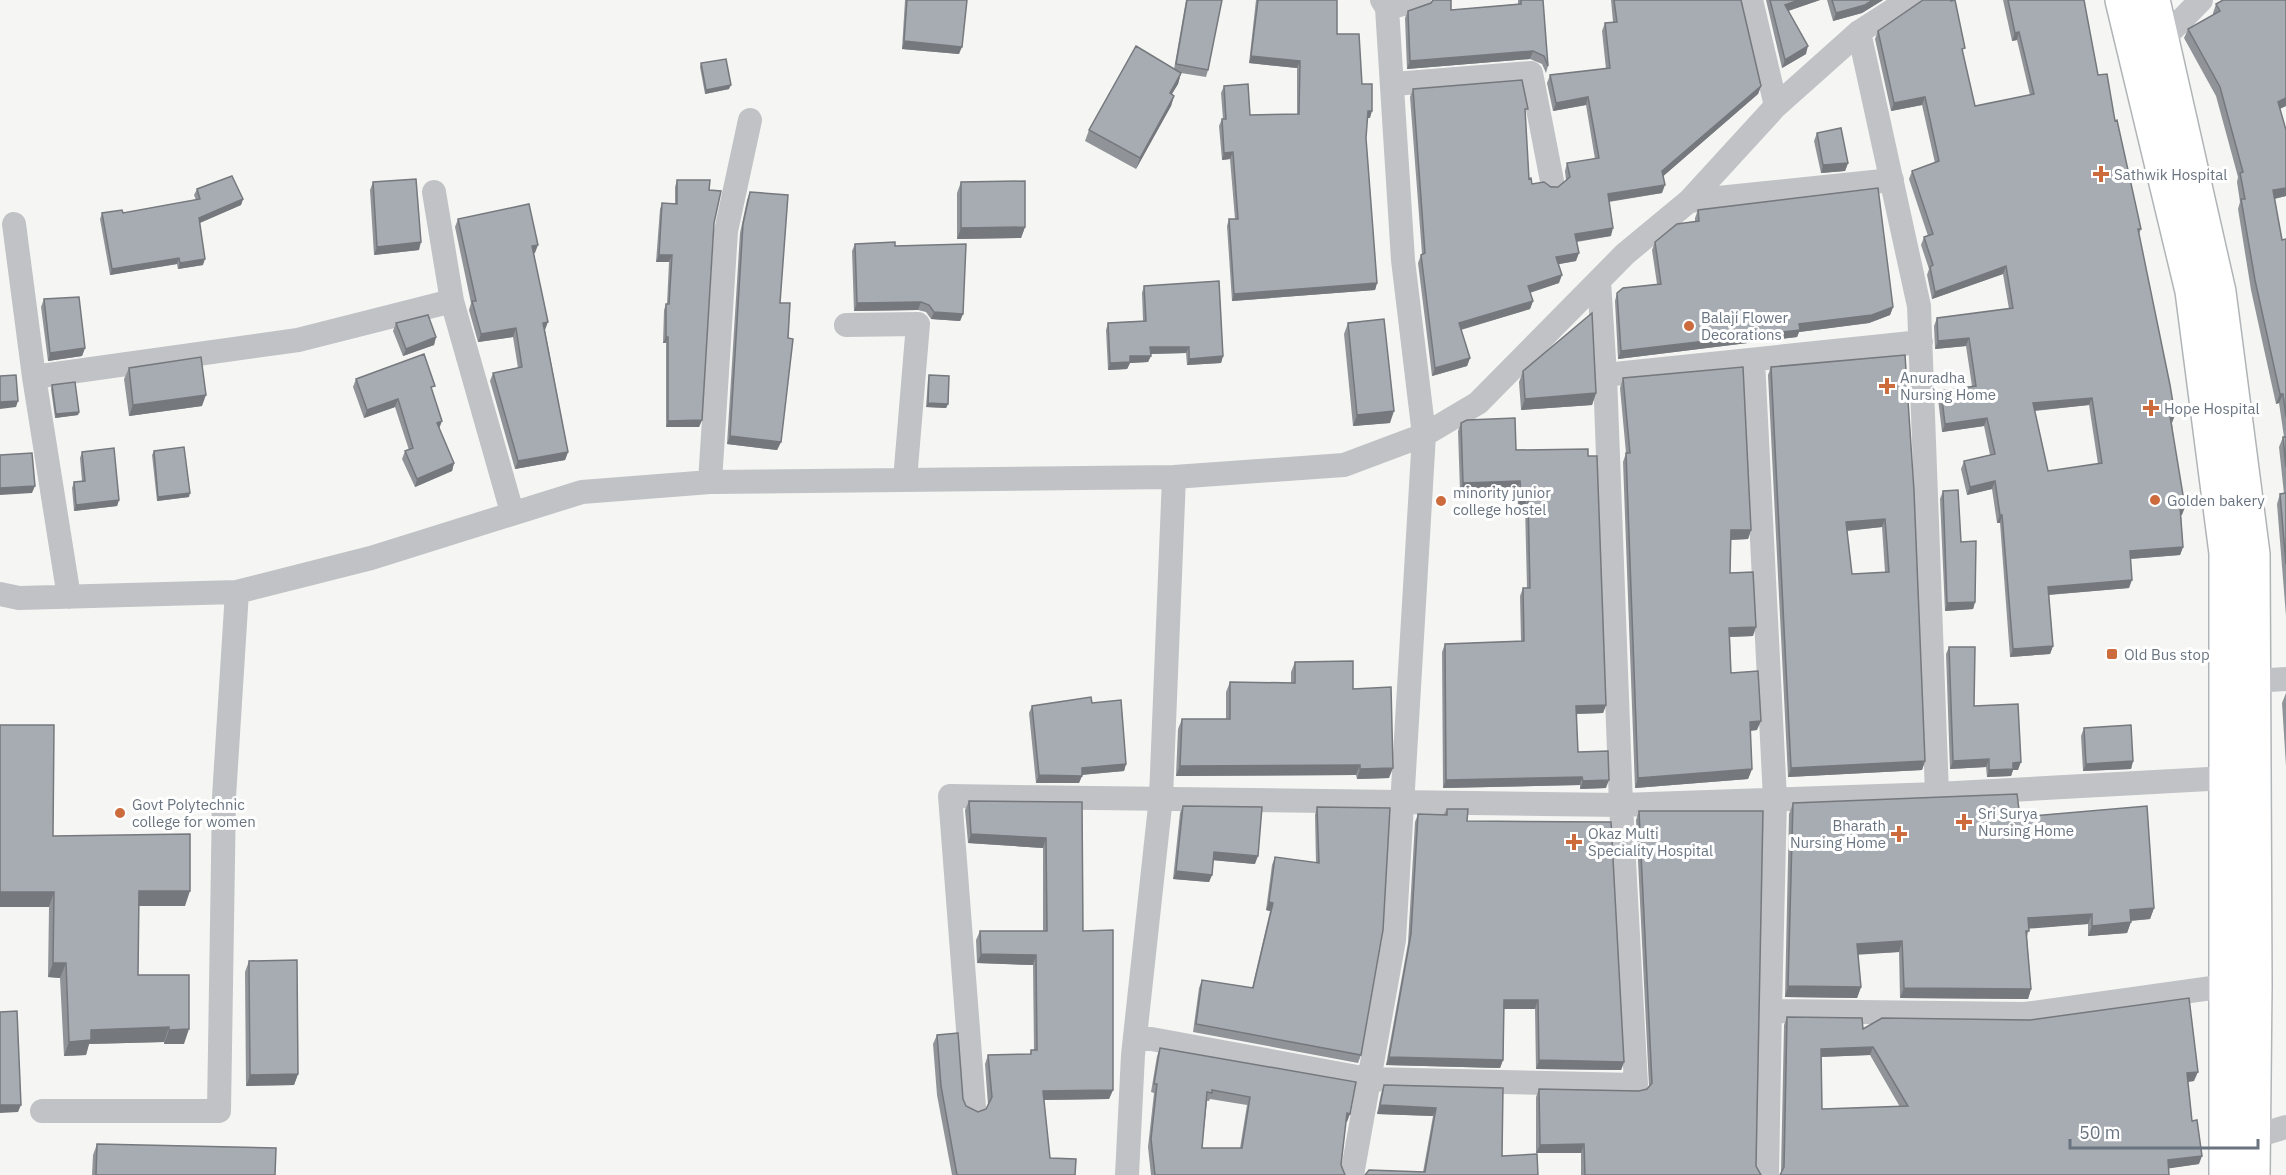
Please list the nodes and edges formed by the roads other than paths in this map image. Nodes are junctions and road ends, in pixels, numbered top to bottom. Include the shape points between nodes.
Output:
1 (1419, 0) edge
2 (1751, 0) edge
3 (1909, 0) edge
4 (2122, 0) edge
5 (2153, 0) edge
6 (2201, 0) edge
7 (1384, 4) edge
8 (1859, 32) junction
9 (2161, 41) junction
10 (1394, 84) junction
11 (1776, 106) junction
12 (750, 120) dead end
13 (1552, 180) dead end
14 (1892, 180) junction
15 (434, 192) dead end
16 (1689, 201) junction
17 (14, 224) dead end
18 (1599, 281) junction
19 (452, 301) junction
20 (846, 325) dead end
21 (1921, 342) junction
22 (1753, 360) junction
23 (1605, 375) junction
24 (34, 376) junction
25 (1424, 435) junction
26 (1174, 477) junction
27 (905, 480) junction
28 (710, 482) junction
29 (512, 512) junction
30 (237, 592) junction
31 (0, 594) edge
32 (69, 597) junction
33 (2286, 679) edge
34 (2254, 681) junction
35 (2227, 778) junction
36 (1937, 795) junction
37 (1161, 797) junction
38 (1775, 799) junction
39 (1404, 803) junction
40 (1621, 805) junction
41 (2226, 986) junction
42 (1770, 1011) junction
43 (1135, 1036) junction
44 (1368, 1078) junction
45 (974, 1107) edge
46 (42, 1111) dead end
47 (2286, 1128) edge
48 (2253, 1137) junction
49 (1127, 1175) edge
50 (1352, 1175) edge
51 (1767, 1175) edge
52 (2230, 1175) edge

1 - 7 street
2 - 11 street
3 - 8 street
4 - 35 highway via 2192,291 2226,553
5 - 9 highway
6 - 9 street
7 - 10 street
8 - 11 street
8 - 14 street
9 - 34 highway via 2218,292 2253,554
10 - 13 street via 1531,73
10 - 25 street via 1402,260
11 - 16 street
12 - 28 street via 726,231
14 - 16 street
14 - 21 street via 1913,272
15 - 19 street
16 - 18 street
17 - 24 street
18 - 23 street
18 - 25 street via 1478,403
19 - 24 street via 298,340
19 - 29 street
20 - 27 street via 918,324
21 - 22 street
21 - 36 street
22 - 23 street
22 - 38 street
23 - 40 street
24 - 32 street
25 - 26 street via 1344,465
25 - 39 street
26 - 27 street
26 - 37 street
27 - 28 street
28 - 29 street via 582,492
29 - 30 street via 371,558
30 - 32 street
30 - 46 street via 224,797 219,1111
31 - 32 street via 19,598
33 - 34 street
34 - 48 highway
35 - 36 street
35 - 41 highway
36 - 38 street
37 - 39 street
37 - 43 street
37 - 45 street via 950,796
38 - 40 street
38 - 42 street
39 - 40 street
39 - 44 street via 1394,940
40 - 44 street via 1636,1085
41 - 42 street via 2025,1014
41 - 52 highway
42 - 51 street
43 - 44 street
43 - 49 street
44 - 50 street
47 - 48 street
48 - 52 highway

